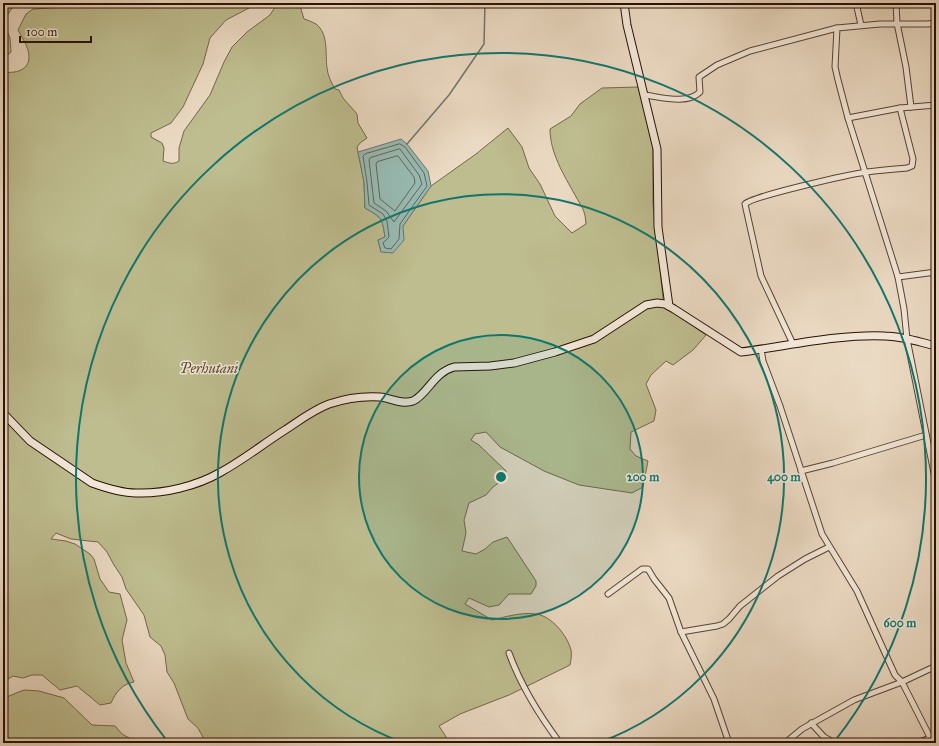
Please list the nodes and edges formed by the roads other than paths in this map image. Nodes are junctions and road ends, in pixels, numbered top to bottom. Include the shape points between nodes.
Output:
1 (624, 3) edge
2 (856, 3) edge
3 (896, 3) edge
4 (897, 23) junction
5 (936, 23) edge
6 (860, 25) junction
7 (838, 28) junction
8 (644, 95) junction
9 (936, 105) edge
10 (911, 107) junction
11 (900, 108) junction
12 (848, 118) junction
13 (866, 172) junction
14 (936, 272) edge
15 (898, 277) junction
16 (669, 306) junction
17 (907, 339) junction
18 (793, 344) junction
19 (936, 346) edge
20 (761, 349) junction
21 (3, 413) edge
22 (926, 435) junction
23 (801, 471) junction
24 (936, 483) edge
25 (829, 547) junction
26 (608, 594) dead end
27 (681, 632) junction
28 (509, 653) dead end
29 (936, 666) edge
30 (902, 682) junction
31 (811, 723) junction
32 (931, 740) edge
33 (560, 743) edge
34 (729, 743) edge
35 (785, 743) edge
36 (835, 743) edge
37 (917, 743) edge

1 - 8 street
2 - 6 street
3 - 4 street
4 - 5 street
4 - 6 street
4 - 10 street
6 - 7 street
7 - 8 street via 757,49 717,65 699,77 700,92 690,99
7 - 12 street via 835,67
8 - 16 street via 657,149 658,227
9 - 10 street
10 - 11 street
11 - 12 street
11 - 13 street via 913,159 912,166
12 - 13 street
13 - 15 street
13 - 18 street via 790,189 745,204 762,276
14 - 15 street
15 - 17 street
16 - 20 street via 739,352
16 - 21 street via 657,303 646,305 604,334 566,349 514,363 449,368 410,402 371,397 325,406 220,473 203,481 168,490 135,493 92,483 30,441
17 - 18 street via 862,336
17 - 19 street
17 - 22 street
18 - 20 street
20 - 23 street via 763,362
22 - 23 street
22 - 24 street
23 - 25 street
25 - 27 street via 778,576 740,606 723,624
25 - 30 street via 857,591 895,675
26 - 27 street via 647,568 669,598
27 - 34 street via 714,699
28 - 33 street via 539,714
29 - 30 street
30 - 31 street via 854,700
30 - 32 street
31 - 35 street
31 - 36 street via 824,737
32 - 37 street

